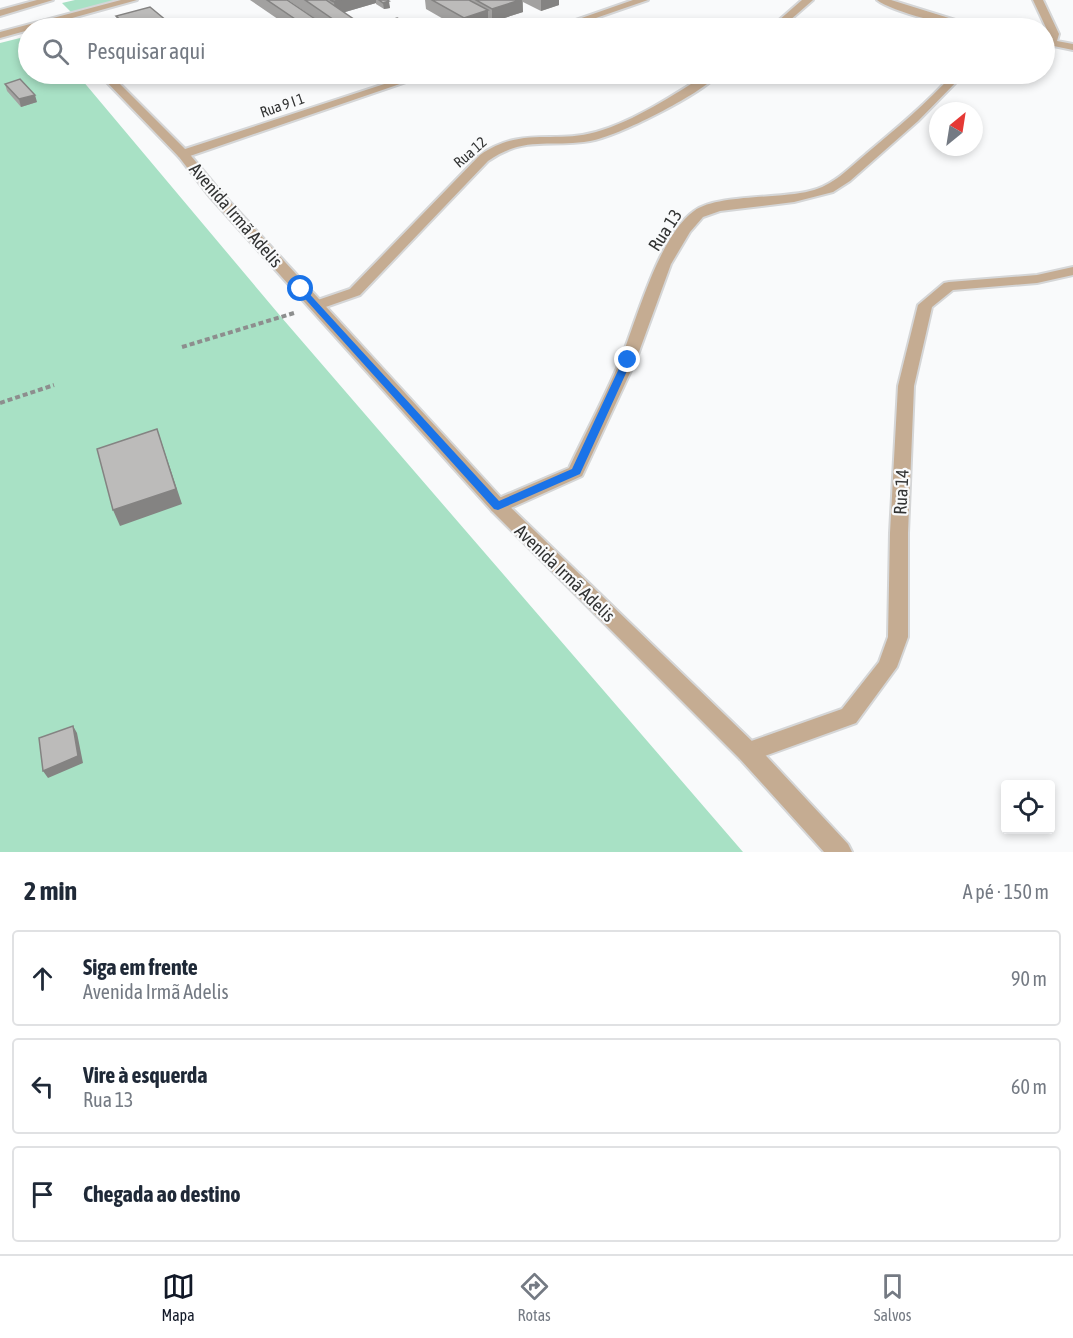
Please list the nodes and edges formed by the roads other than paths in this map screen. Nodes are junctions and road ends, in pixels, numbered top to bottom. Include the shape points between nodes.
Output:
1 (132, 0) edge
2 (643, 0) edge
3 (808, 0) edge
4 (882, 0) edge
5 (1038, 0) edge
6 (40, 1) edge
7 (0, 13) edge
8 (51, 18) edge
9 (77, 18) edge
10 (588, 18) edge
11 (787, 18) edge
12 (937, 18) edge
13 (1046, 18) edge
14 (18, 32) edge
15 (0, 35) edge
16 (1055, 43) edge
17 (1073, 47) edge
18 (114, 84) edge
19 (394, 84) edge
20 (697, 84) edge
21 (950, 84) edge
22 (183, 154) junction
23 (1073, 271) edge
24 (317, 305) junction
25 (498, 506) junction
26 (748, 752) junction
27 (840, 852) edge

1 - 9 street
2 - 10 street
3 - 11 street
4 - 12 street
5 - 13 street
6 - 7 street
6 - 8 street
14 - 15 street
16 - 17 street
18 - 22 street, Avenida Irmã Adelis
19 - 22 street, Rua 9 I 1
20 - 24 street, Rua 12 via 601,135 504,145 484,158 355,292
21 - 25 street, Rua 13 via 905,127 824,192 798,200 714,208 700,213 671,250 628,360 576,472
22 - 24 street, Avenida Irmã Adelis via 214,194
23 - 26 street, Rua 14 via 1036,279 949,286 925,305 906,386 898,637 887,667 849,716
24 - 25 street, Avenida Irmã Adelis
25 - 26 street, Avenida Irmã Adelis
26 - 27 street, Avenida Irmã Adelis

